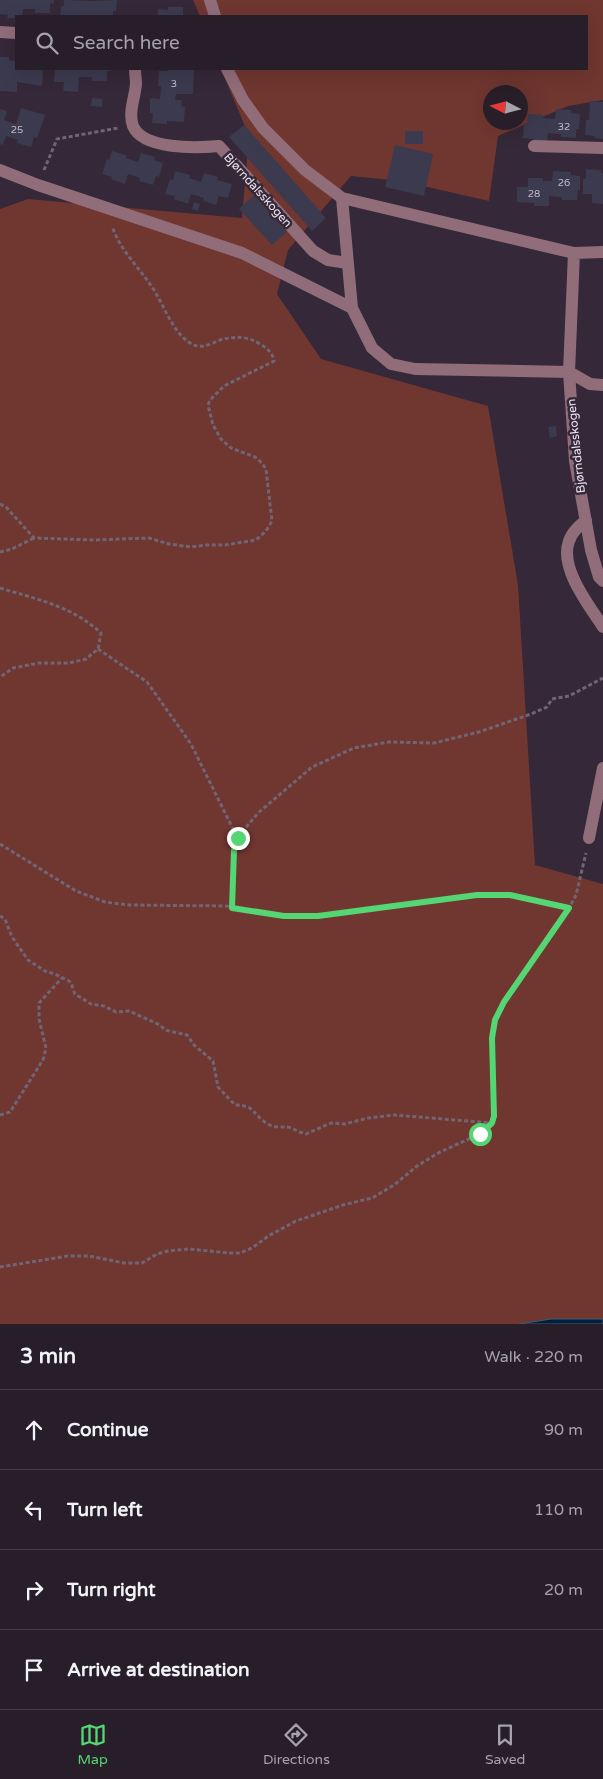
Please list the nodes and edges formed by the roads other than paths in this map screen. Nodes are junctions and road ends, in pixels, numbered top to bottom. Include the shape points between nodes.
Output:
1 (210, 0) edge
2 (218, 0) edge
3 (215, 15) edge
4 (215, 15) edge
5 (0, 32) edge
6 (15, 33) edge
7 (135, 70) edge
8 (227, 70) edge
9 (534, 146) dead end
10 (603, 148) edge
11 (0, 170) edge
12 (342, 198) junction
13 (603, 252) edge
14 (574, 253) junction
15 (347, 263) junction
16 (352, 308) junction
17 (569, 372) junction
18 (603, 385) edge
19 (586, 520) junction
20 (603, 581) edge
21 (603, 627) edge
22 (603, 768) edge
23 (589, 838) road end

1 - 3 street
2 - 4 street
5 - 6 street
7 - 15 street, Bjørndalsskogen via 132,116 139,136 165,145 219,146 313,251 328,260
8 - 12 street via 242,100 263,128 305,170
9 - 10 street
11 - 16 street via 242,253
12 - 14 street
12 - 15 street, Bjørndalsskogen
13 - 14 street
14 - 17 street, Bjørndalsskogen
15 - 16 street, Bjørndalsskogen
16 - 17 street, Bjørndalsskogen via 372,348 391,364 415,369
17 - 18 street, Bjørndalsskogen via 590,384
17 - 19 street, Bjørndalsskogen via 576,460
19 - 20 street, Bjørndalsskogen via 591,550
19 - 21 street via 575,529 567,551 576,584
22 - 23 street

